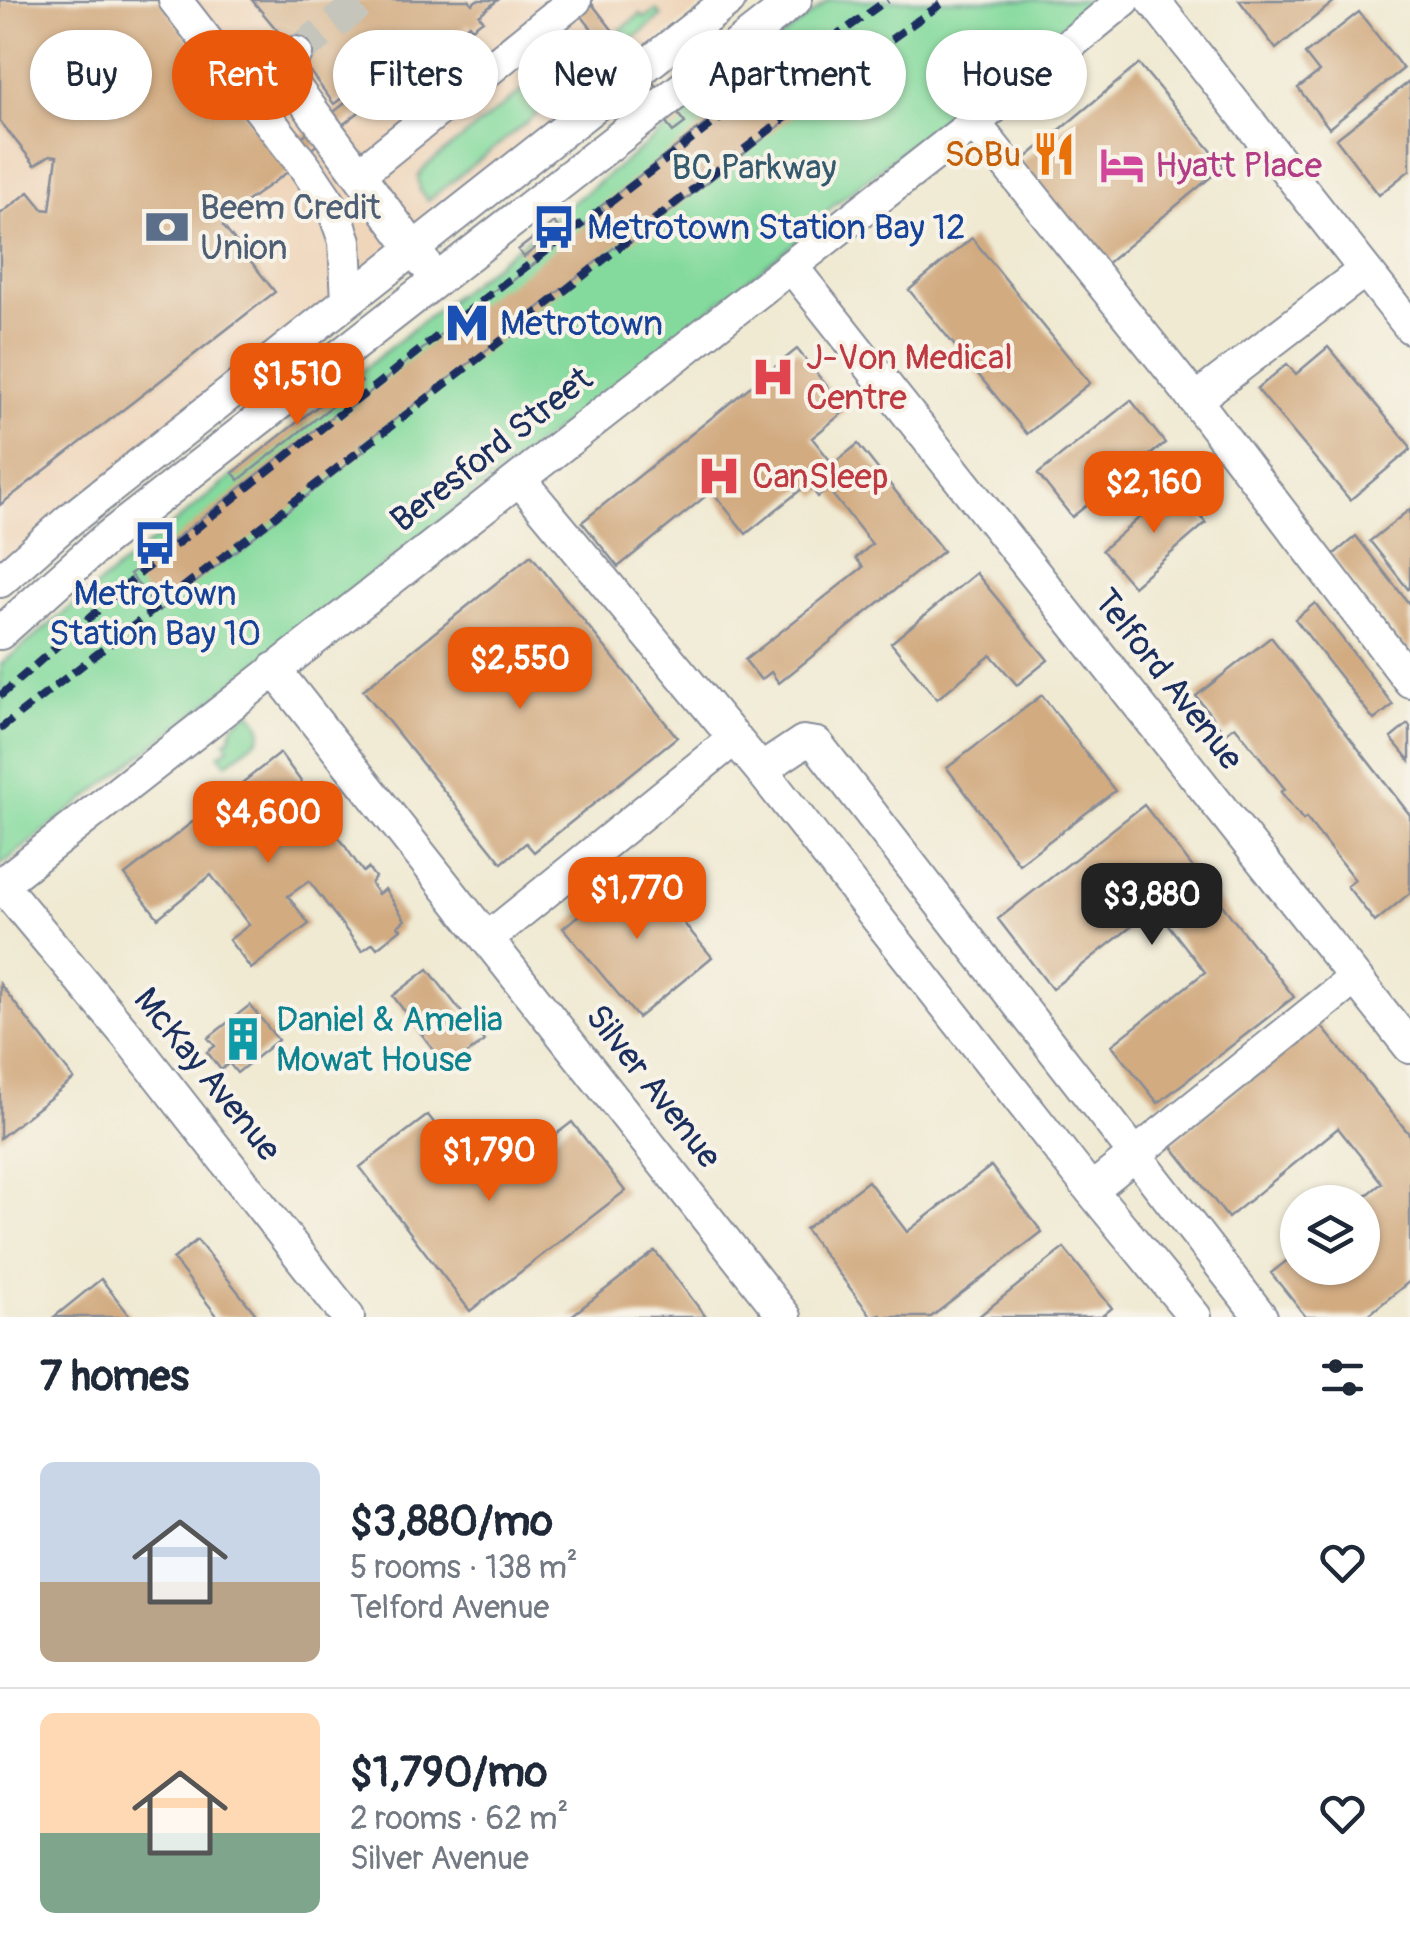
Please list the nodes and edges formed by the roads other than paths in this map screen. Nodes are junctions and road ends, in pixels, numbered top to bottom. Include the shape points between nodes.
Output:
1 (174, 0) edge
2 (575, 0) edge
3 (729, 0) edge
4 (795, 0) edge
5 (1124, 0) edge
6 (1153, 0) edge
7 (313, 111) edge
8 (974, 123) junction
9 (360, 173) junction
10 (414, 248) junction
11 (791, 266) junction
12 (1365, 270) junction
13 (437, 279) junction
14 (348, 300) junction
15 (1410, 327) edge
16 (1195, 400) junction
17 (160, 448) junction
18 (183, 478) junction
19 (519, 478) junction
20 (0, 581) edge
21 (0, 633) edge
22 (274, 670) junction
23 (1410, 681) edge
24 (734, 738) junction
25 (761, 770) junction
26 (1, 884) edge
27 (487, 939) junction
28 (1355, 978) junction
29 (1410, 1048) edge
30 (1135, 1154) junction
31 (1090, 1190) junction
32 (348, 1317) edge
33 (785, 1317) edge
34 (1195, 1317) edge
35 (1261, 1317) edge

1 - 14 street via 334,210 345,241
2 - 9 street
3 - 10 street
4 - 13 street
5 - 8 street, Beresford Street
6 - 12 street
7 - 9 street
8 - 11 street, Beresford Street
8 - 16 street
9 - 10 street
10 - 13 street
10 - 14 street
11 - 19 street, Beresford Street
11 - 28 street, Telford Avenue
12 - 15 street
12 - 16 street
13 - 18 street
14 - 17 street
16 - 23 street
17 - 18 street
17 - 20 street
18 - 21 street
19 - 22 street, Beresford Street
19 - 24 street
22 - 26 street, Beresford Street
22 - 27 street, Silver Avenue
24 - 25 street
24 - 27 street
25 - 30 street via 803,742 816,744
25 - 31 street
26 - 32 street, McKay Avenue
27 - 33 street, Silver Avenue
28 - 29 street, Telford Avenue
28 - 30 street
30 - 31 street
30 - 35 street
31 - 34 street

